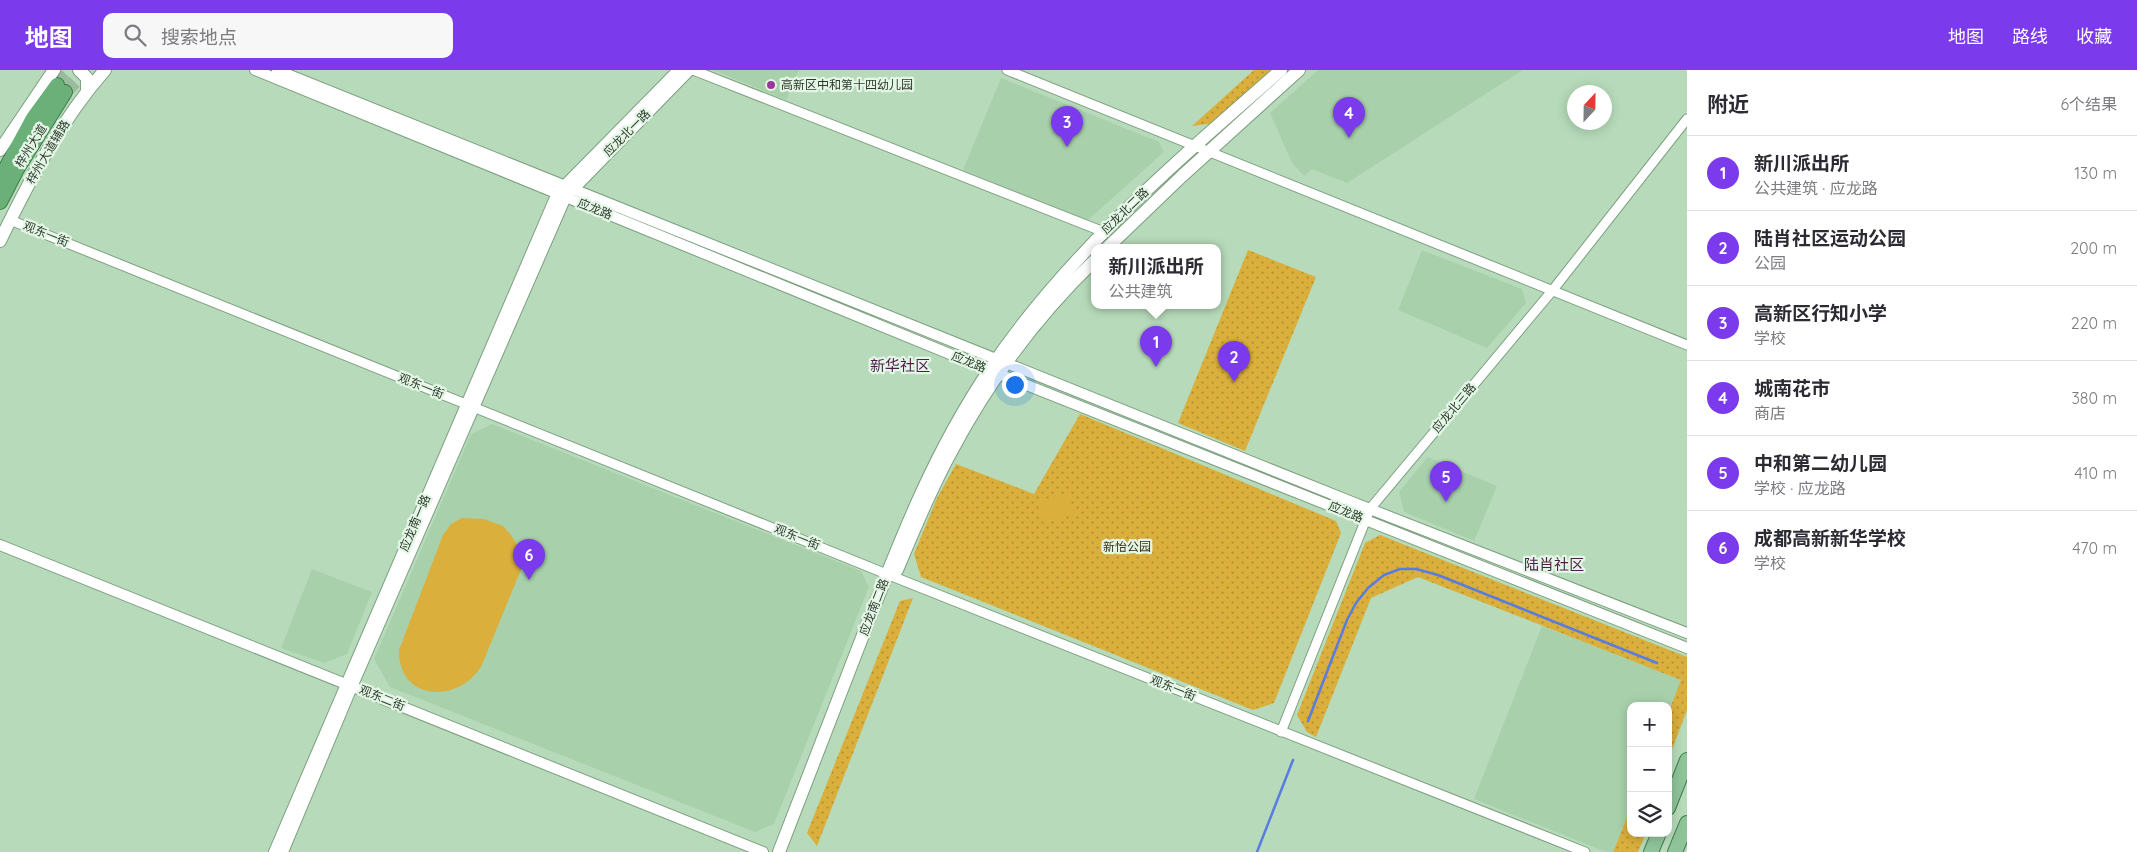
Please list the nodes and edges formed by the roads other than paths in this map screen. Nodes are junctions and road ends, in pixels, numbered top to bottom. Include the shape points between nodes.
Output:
1 (54, 70) tunnel mouth
2 (79, 70) edge
3 (105, 70) edge
4 (255, 70) edge
5 (277, 70) edge
6 (678, 70) edge
7 (692, 70) edge
8 (1007, 70) edge
9 (1281, 70) edge
10 (1299, 70) edge
11 (87, 90) junction
12 (1687, 120) edge
13 (1195, 146) junction
14 (0, 150) edge
15 (1210, 151) junction
16 (0, 179) edge
17 (565, 191) junction
18 (0, 202) edge
19 (10, 220) junction
20 (1104, 232) junction
21 (0, 241) edge
22 (1093, 244) edge
23 (1111, 244) edge
24 (1091, 246) edge
25 (1091, 264) edge
26 (1552, 291) junction
27 (1687, 345) edge
28 (1002, 361) junction
29 (993, 372) junction
30 (470, 406) junction
31 (1370, 509) junction
32 (1365, 520) junction
33 (0, 545) edge
34 (890, 575) junction
35 (1687, 634) edge
36 (1687, 648) edge
37 (349, 685) junction
38 (1281, 732) junction
39 (1687, 760) edge
40 (1672, 798) edge
41 (1687, 823) edge
42 (1657, 837) edge
43 (274, 852) edge
44 (283, 852) edge
45 (763, 852) edge
46 (779, 852) edge
47 (788, 852) edge
48 (1585, 852) edge
49 (1651, 852) edge
50 (1675, 852) edge

1 - 14 main road
2 - 11 main road via 87,78
3 - 11 main road, 梓州大道辅路
4 - 17 street, 应龙路
5 - 17 street, 应龙路
6 - 17 street, 应龙北一路
7 - 17 street, 应龙北一路
7 - 20 street
8 - 13 street
9 - 13 main road, 应龙北二路
10 - 15 main road, 应龙北二路
11 - 19 main road, 梓州大道辅路 via 57,135
12 - 26 street, 应龙北三路
13 - 15 street
13 - 20 main road, 应龙北二路
15 - 23 main road, 应龙北二路
15 - 26 street
16 - 18 highway, 梓州大道 via 33,118 61,89
17 - 28 street, 应龙路
17 - 29 street, 应龙路
17 - 30 street, 应龙南一路
19 - 21 main road, 梓州大道辅路
19 - 30 street, 观东一街
20 - 22 main road, 应龙北二路
24 - 28 main road, 应龙北二路 via 1031,312
25 - 28 main road, 应龙北二路
26 - 27 street
26 - 31 street, 应龙北三路
28 - 29 main road, 应龙北二路
28 - 31 street, 应龙路
29 - 32 street, 应龙路
29 - 34 main road, 应龙南二路 via 936,459
30 - 34 street, 观东一街
30 - 37 street, 应龙南一路
31 - 32 street, 应龙北三路
31 - 35 street, 应龙路
32 - 36 street, 应龙路
32 - 38 street, 应龙北三路
33 - 37 street, 观东二街
34 - 38 street, 观东一街
34 - 46 main road, 应龙南二路
34 - 47 main road, 应龙南二路
37 - 43 street, 应龙南一路
37 - 44 street, 应龙南一路
37 - 45 street, 观东二街
38 - 48 street, 观东一街
39 - 40 main road
41 - 50 main road
42 - 49 main road

